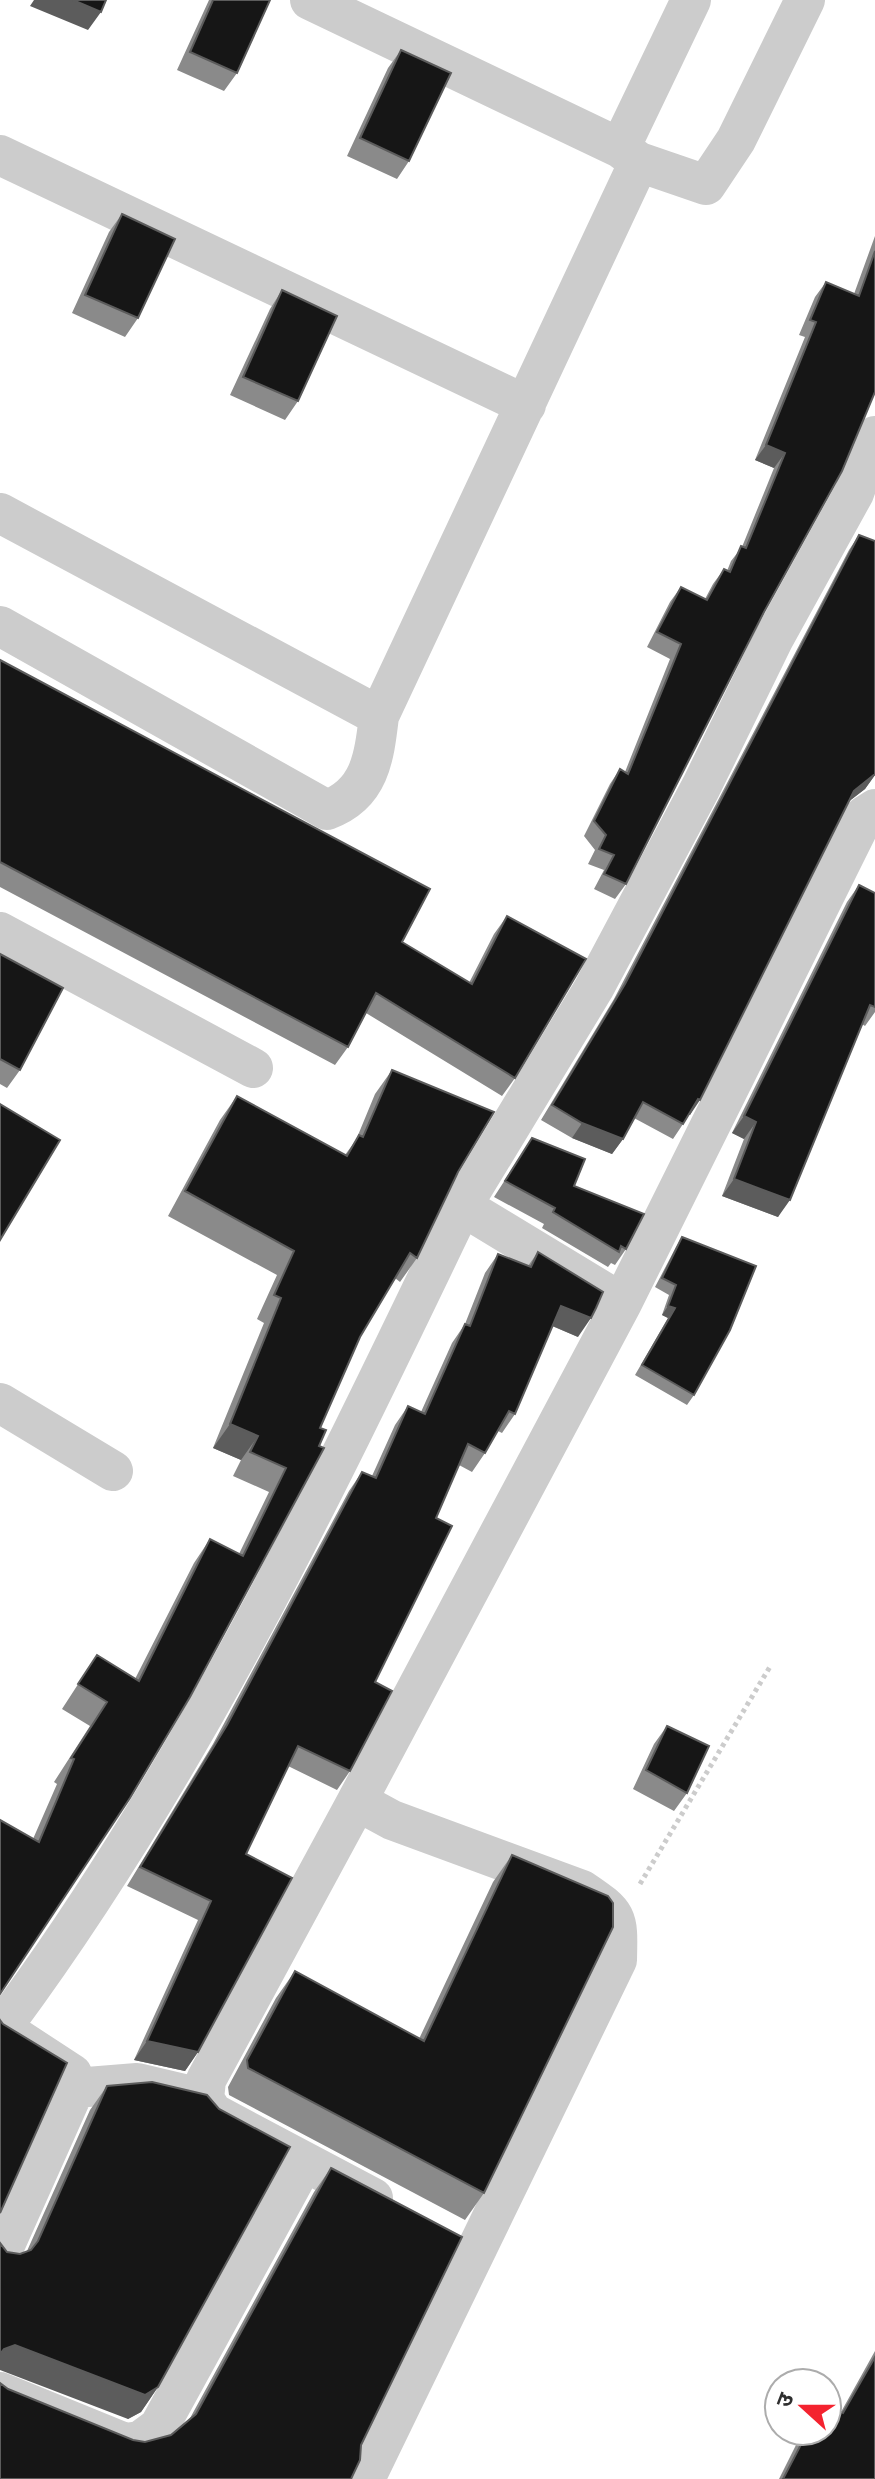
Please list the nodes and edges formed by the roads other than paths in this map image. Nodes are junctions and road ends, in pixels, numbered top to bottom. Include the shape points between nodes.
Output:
1 (310, 0) edge
2 (691, 0) edge
3 (805, 0) edge
4 (0, 155) edge
5 (630, 155) junction
6 (526, 405) junction
7 (875, 436) edge
8 (0, 513) edge
9 (0, 626) edge
10 (379, 716) junction
11 (875, 809) edge
12 (0, 932) edge
13 (253, 1068) dead end
14 (462, 1206) junction
15 (622, 1303) junction
16 (0, 1403) edge
17 (113, 1471) dead end
18 (357, 1801) junction
19 (1, 2029) edge
20 (75, 2088) junction
21 (204, 2099) junction
22 (304, 2162) junction
23 (476, 2252) junction
24 (0, 2256) edge
25 (0, 2392) edge
26 (365, 2479) edge

1 - 5 street
2 - 5 street
3 - 5 street via 736,140 706,185
4 - 6 street
5 - 6 street
6 - 10 street
7 - 14 street via 854,493 601,975
8 - 10 street
9 - 10 street via 327,810 349,801 374,760
11 - 15 street via 864,816
12 - 13 street
14 - 15 street
14 - 19 street via 286,1567 161,1785 46,1968
15 - 18 street
16 - 17 street
18 - 21 street via 206,2080
18 - 23 street via 392,1820 582,1890 618,1921 617,1960
19 - 20 street via 72,2074
20 - 21 street via 137,2083
20 - 24 street
21 - 22 street via 213,2113
22 - 23 street
22 - 25 street via 149,2437 125,2443
23 - 26 street

